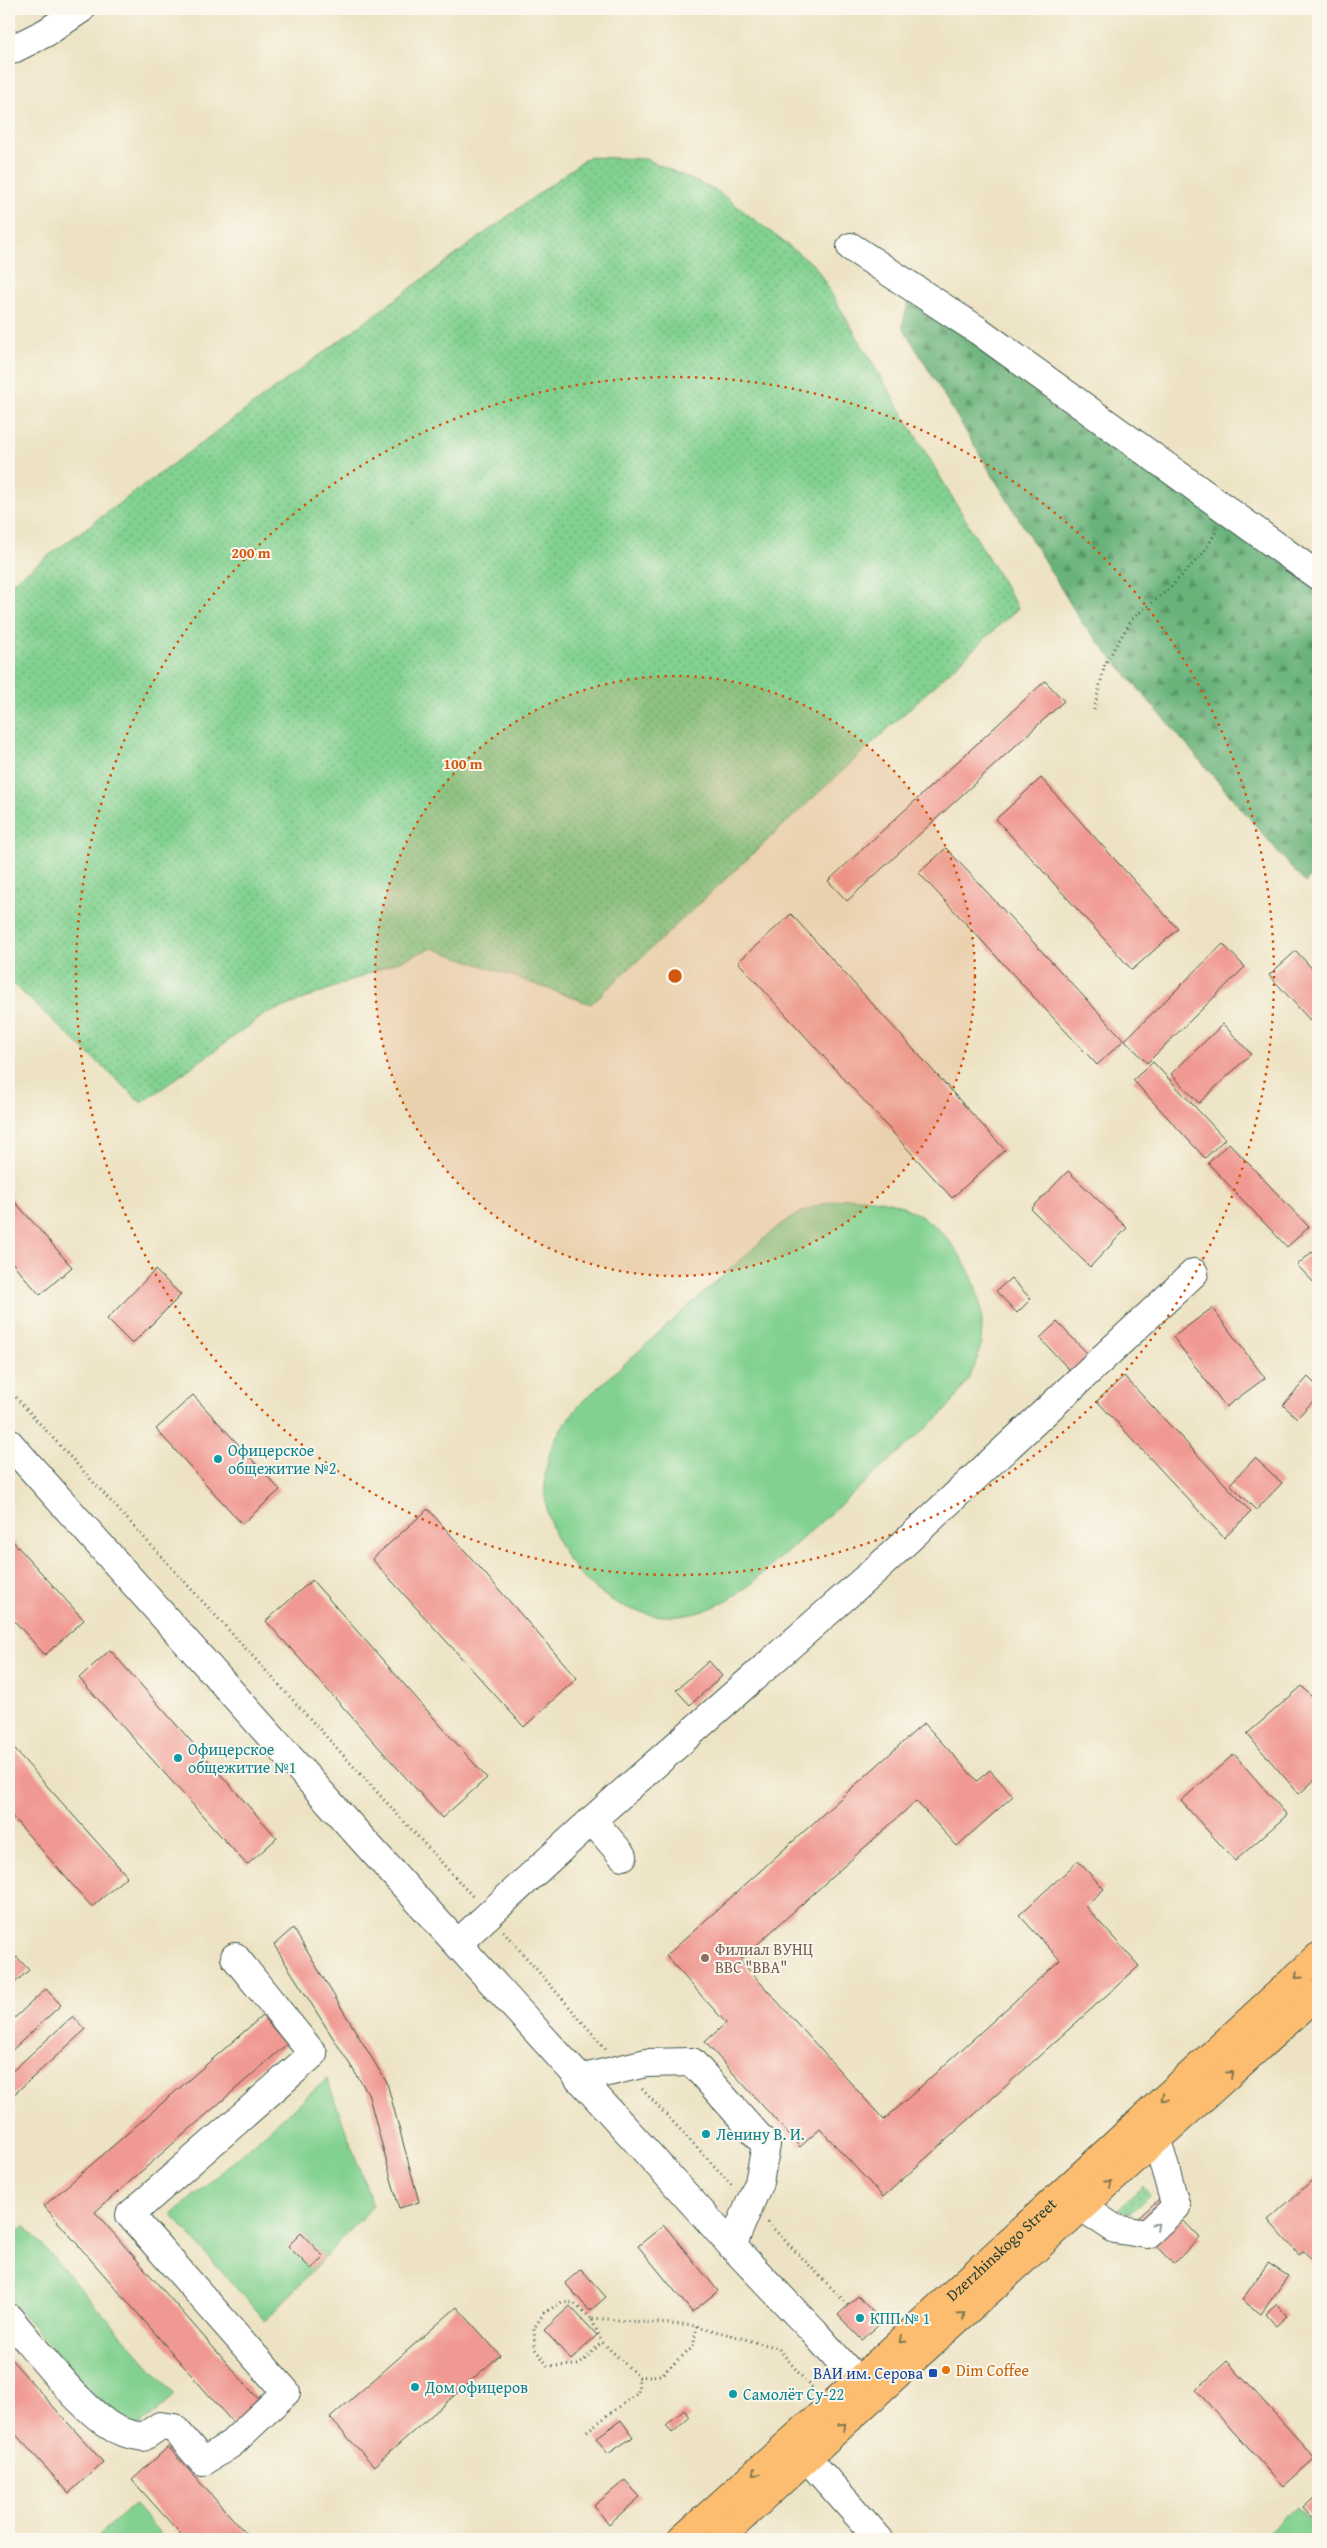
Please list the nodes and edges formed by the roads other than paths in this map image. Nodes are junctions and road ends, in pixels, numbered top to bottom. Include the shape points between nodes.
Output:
1 (81, 9) edge
2 (9, 51) edge
3 (851, 247) dead end
4 (1318, 576) edge
5 (1194, 1273) dead end
6 (9, 1443) edge
7 (592, 1820) junction
8 (623, 1856) dead end
9 (458, 1943) junction
10 (235, 1957) dead end
11 (1318, 1957) edge
12 (1277, 1994) junction
13 (1318, 1994) edge
14 (1296, 2014) junction
15 (580, 2079) junction
16 (1157, 2140) junction
17 (1082, 2207) junction
18 (732, 2246) junction
19 (9, 2318) edge
20 (865, 2390) junction
21 (800, 2450) junction
22 (682, 2539) edge
23 (719, 2539) edge
24 (879, 2539) edge

1 - 2 street via 47,32
3 - 4 street via 979,331
5 - 7 street via 882,1564
6 - 9 street
7 - 8 street
7 - 9 street
9 - 15 street
10 - 19 street via 313,2054 130,2215 286,2392 231,2444 203,2462 174,2428 160,2426 144,2437 128,2435 108,2424 75,2394
11 -> 12 main road, Dzerzhinskogo Street
12 - 14 street
12 -> 20 main road, Dzerzhinskogo Street
13 - 14 main road, Dzerzhinskogo Street
16 -> 14 main road, Dzerzhinskogo Street
15 - 18 street
15 - 18 street via 646,2063 692,2062 766,2145 759,2182
17 -> 16 main road, Dzerzhinskogo Street
17 -> 16 street via 1115,2229 1147,2234 1176,2207
20 -> 17 main road, Dzerzhinskogo Street
18 - 20 street
20 - 21 main road, Dzerzhinskogo Street
21 -> 22 main road, Dzerzhinskogo Street
21 - 23 main road, Dzerzhinskogo Street
21 - 24 street

